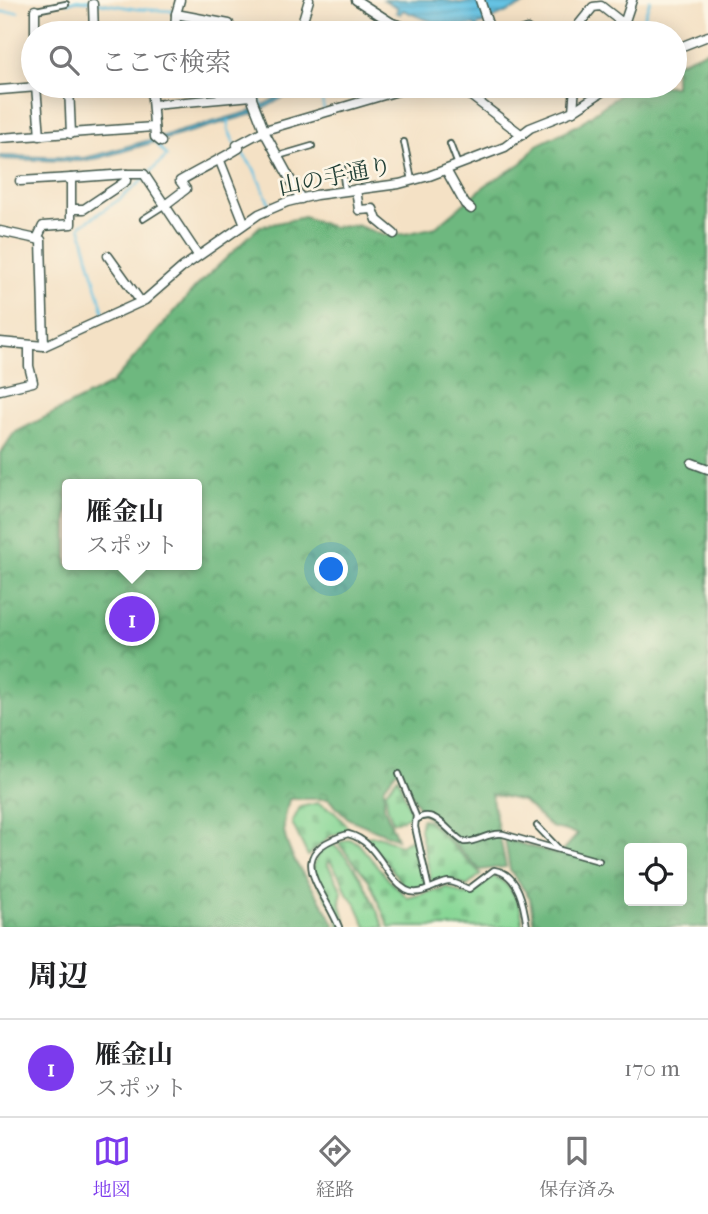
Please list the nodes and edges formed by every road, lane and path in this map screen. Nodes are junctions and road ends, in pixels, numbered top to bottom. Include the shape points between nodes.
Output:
1 (180, 0) edge
2 (309, 0) edge
3 (356, 0) edge
4 (480, 0) edge
5 (632, 0) edge
6 (66, 4) dead end
7 (93, 4) dead end
8 (35, 10) joint
9 (176, 14) junction
10 (35, 21) edge
11 (94, 21) edge
12 (176, 21) edge
13 (213, 21) edge
14 (303, 21) edge
15 (389, 21) edge
16 (487, 21) edge
17 (582, 21) edge
18 (620, 21) edge
19 (625, 21) edge
20 (708, 36) edge
21 (687, 45) edge
22 (21, 88) edge
23 (0, 90) edge
24 (37, 98) edge
25 (70, 98) edge
26 (152, 98) edge
27 (230, 98) edge
28 (253, 98) edge
29 (375, 98) edge
30 (474, 98) edge
31 (574, 98) edge
32 (593, 98) edge
33 (153, 105) junction
34 (573, 111) junction
35 (264, 131) junction
36 (71, 134) junction
37 (522, 135) junction
38 (40, 136) junction
39 (0, 138) edge
40 (404, 142) dead end
41 (450, 144) dead end
42 (312, 146) dead end
43 (278, 156) junction
44 (219, 161) junction
45 (458, 165) junction
46 (342, 167) dead end
47 (446, 170) junction
48 (126, 174) junction
49 (71, 178) junction
50 (412, 180) junction
51 (20, 181) dead end
52 (356, 189) junction
53 (345, 191) junction
54 (301, 199) junction
55 (165, 205) junction
56 (71, 209) junction
57 (471, 209) dead end
58 (144, 219) dead end
59 (244, 222) junction
60 (0, 231) edge
61 (394, 234) dead end
62 (37, 239) junction
63 (198, 255) junction
64 (108, 256) dead end
65 (141, 302) junction
66 (0, 342) edge
67 (29, 346) junction
68 (44, 346) junction
69 (0, 390) edge
70 (692, 463) dead end
71 (708, 469) edge
72 (399, 774) dead end
73 (416, 820) junction
74 (537, 826) dead end
75 (559, 850) junction
76 (600, 861) dead end
77 (429, 888) junction
78 (339, 927) edge
79 (527, 927) edge

1 - 9 street
2 - 14 street
3 - 15 street
4 - 16 street
5 - 19 street
6 - 8 lane
7 - 11 street
8 - 10 street
9 - 12 street
9 - 13 street
17 - 18 street via 593,7 601,6
20 - 21 street
22 - 23 street
24 - 38 street
25 - 36 street
26 - 33 street
27 - 33 street
28 - 35 street
29 - 35 street
30 - 37 street
31 - 34 street
32 - 34 street, 山の手通り
33 - 36 street via 157,135
34 - 37 street, 山の手通り
35 - 43 street
35 - 44 street
36 - 38 street
37 - 45 street, 山の手通り via 505,147
38 - 39 street
40 - 50 lane
41 - 45 lane
42 - 43 lane
43 - 54 street
44 - 55 street via 180,181 186,189
44 - 59 street
45 - 47 street, 山の手通り
46 - 53 lane
47 - 50 street, 山の手通り
47 - 57 street
48 - 49 street
48 - 55 street via 144,174
48 - 56 street via 126,181 84,209
49 - 51 street
49 - 56 street
50 - 52 street, 山の手通り
52 - 53 street, 山の手通り
52 - 61 street via 359,210 373,209 377,220
53 - 54 street, 山の手通り
54 - 59 street, 山の手通り
55 - 58 lane
55 - 63 street
56 - 62 street via 71,224 43,226
59 - 63 street, 山の手通り
60 - 62 street
62 - 68 street via 44,255
63 - 65 street, 山の手通り
64 - 65 street
65 - 68 street, 山の手通り
66 - 67 street, 山の手通り
67 - 68 street, 山の手通り
67 - 69 street via 33,382
70 - 71 street
72 - 73 lane
73 - 75 lane via 431,816 464,842 495,833
73 - 77 lane
74 - 75 lane
75 - 76 lane
77 - 78 lane via 410,892 362,841 348,834 339,837 318,849 310,868
77 - 79 lane via 447,882 468,889 499,871 513,882

